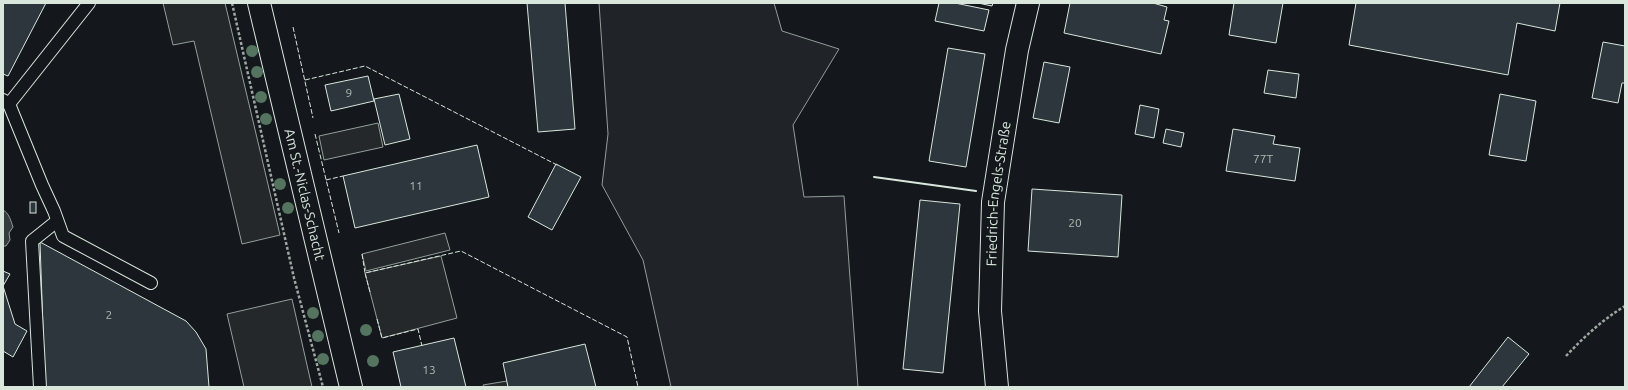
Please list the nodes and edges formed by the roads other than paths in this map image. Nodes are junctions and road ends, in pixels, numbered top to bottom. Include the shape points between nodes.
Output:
1 (89, 3) edge
2 (259, 3) edge
3 (1028, 3) edge
4 (6, 102) edge
5 (57, 221) junction
6 (151, 283) dead end
7 (40, 387) edge
8 (351, 387) edge
9 (997, 387) edge

1 - 4 lane
2 - 8 street, Am St.-Niclas-Schacht
3 - 9 street, Friedrich-Engels-Straße via 1017,50 993,202 990,311
4 - 5 lane
5 - 6 lane via 63,236
5 - 7 lane via 32,241

